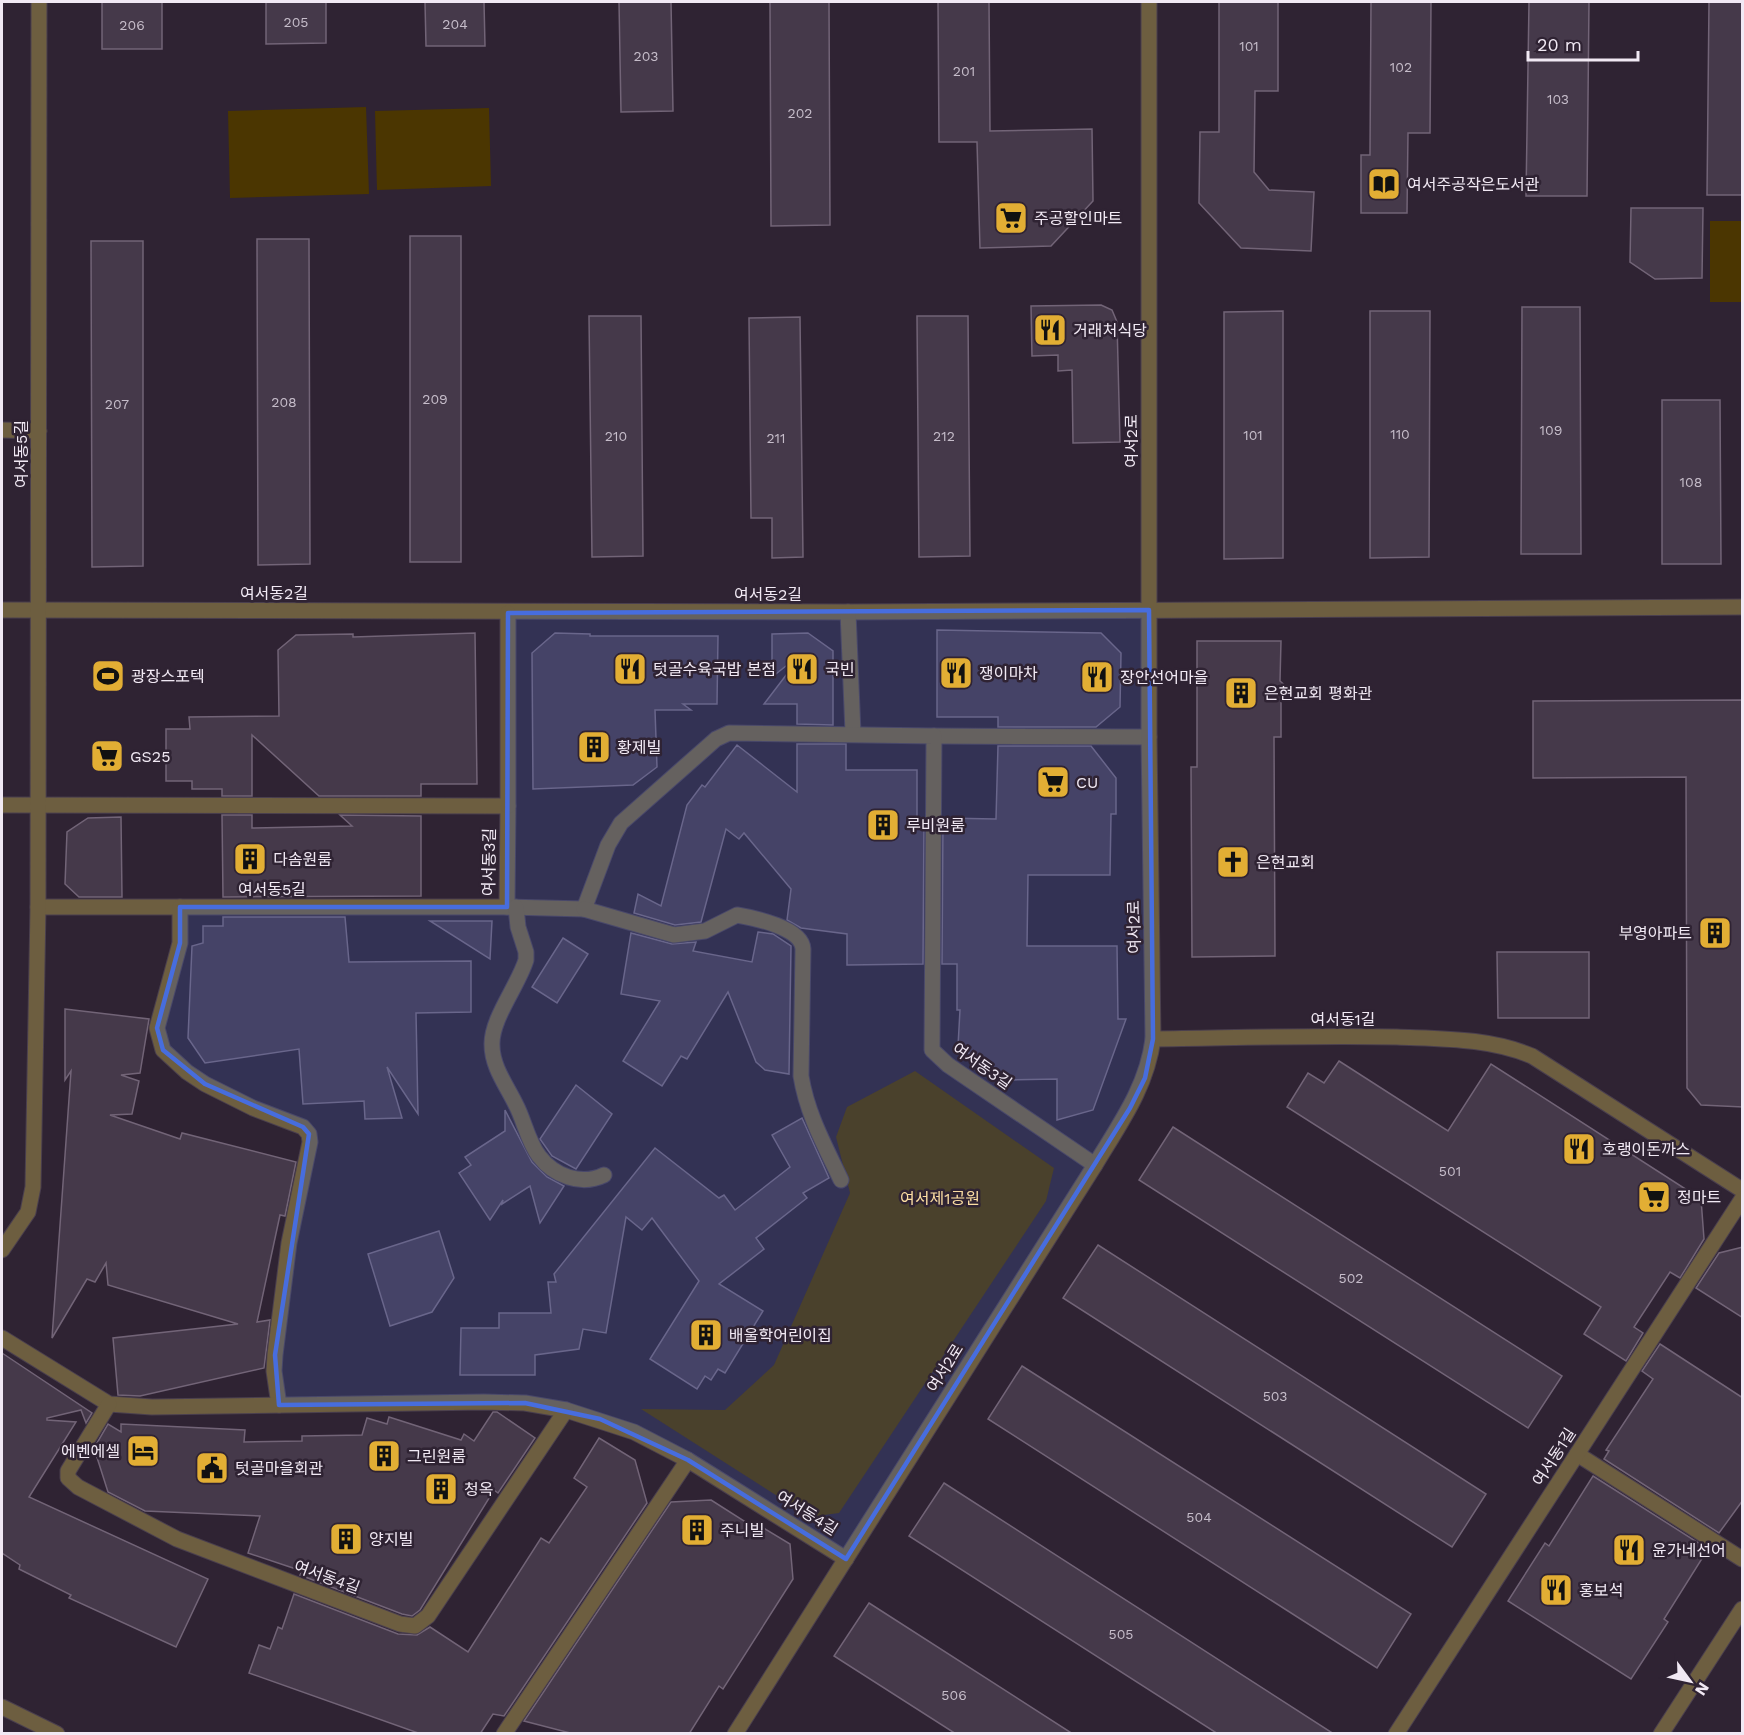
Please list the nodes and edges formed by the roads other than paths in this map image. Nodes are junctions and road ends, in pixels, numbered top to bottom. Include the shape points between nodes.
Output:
1 (39, 2) edge
2 (1149, 2) edge
3 (2, 430) edge
4 (39, 430) junction
5 (1743, 607) edge
6 (2, 609) edge
7 (39, 609) junction
8 (1149, 610) junction
9 (848, 612) junction
10 (508, 613) junction
11 (853, 733) junction
12 (934, 736) junction
13 (1149, 736) junction
14 (2, 804) edge
15 (38, 805) junction
16 (508, 806) junction
17 (38, 907) junction
18 (180, 907) junction
19 (511, 907) junction
20 (584, 909) junction
21 (1153, 1039) junction
22 (1095, 1165) junction
23 (604, 1175) dead end
24 (841, 1180) dead end
25 (1743, 1190) edge
26 (1743, 1199) edge
27 (2, 1250) edge
28 (2, 1338) edge
29 (110, 1404) junction
30 (279, 1405) junction
31 (566, 1410) junction
32 (1577, 1454) junction
33 (688, 1460) junction
34 (846, 1559) junction
35 (1743, 1559) edge
36 (1743, 1609) edge
37 (2, 1707) edge
38 (57, 1734) edge
39 (504, 1734) edge
40 (735, 1734) edge
41 (1395, 1734) edge
42 (1661, 1734) edge

1 - 4 street, 여서동5길
2 - 8 street, 여서2로
3 - 4 street
4 - 7 street, 여서동5길
5 - 8 street, 여서동2길
6 - 7 street, 여서동2길
7 - 10 street, 여서동2길
7 - 15 street, 여서동5길
8 - 9 street, 여서동2길
8 - 13 street, 여서2로
9 - 10 street, 여서동2길
9 - 11 street
10 - 16 street
11 - 12 street
11 - 20 street via 743,732 716,739 621,824 608,845
12 - 13 street
12 - 22 street, 여서동3길 via 932,1050 948,1065
13 - 21 street, 여서2로
14 - 15 street, 여서동3길
15 - 16 street, 여서동3길
15 - 17 street, 여서동5길
16 - 19 street, 여서동3길
17 - 18 street, 여서동5길
17 - 27 street, 여서동5길 via 33,1186 28,1212
18 - 19 street, 여서동5길
18 - 30 street via 179,952 157,1028 163,1050 205,1084 303,1127 309,1134 289,1243 275,1355
19 - 20 street, 여서동3길
19 - 23 street via 526,960 494,1028 496,1066 539,1156 570,1178 591,1180
20 - 24 street, 여서동3길 via 674,935 705,931 736,915 791,931 798,937 803,949 804,1093
21 - 22 street, 여서2로 via 1145,1078
21 - 25 street, 여서동1길 via 1337,1036 1439,1038 1498,1044 1532,1056
22 - 34 street, 여서2로
26 - 32 street, 여서동1길
28 - 29 street, 여서동4길
29 - 30 street, 여서동4길
29 - 31 street, 여서동4길 via 68,1470 68,1478 78,1487 177,1539 400,1624 415,1626 428,1616
30 - 31 street, 여서동4길 via 483,1401
31 - 33 street, 여서동4길 via 634,1432
32 - 35 street
32 - 41 street, 여서동1길
33 - 34 street, 여서동4길
33 - 39 street
34 - 40 street, 여서2로
36 - 42 street
37 - 38 street

